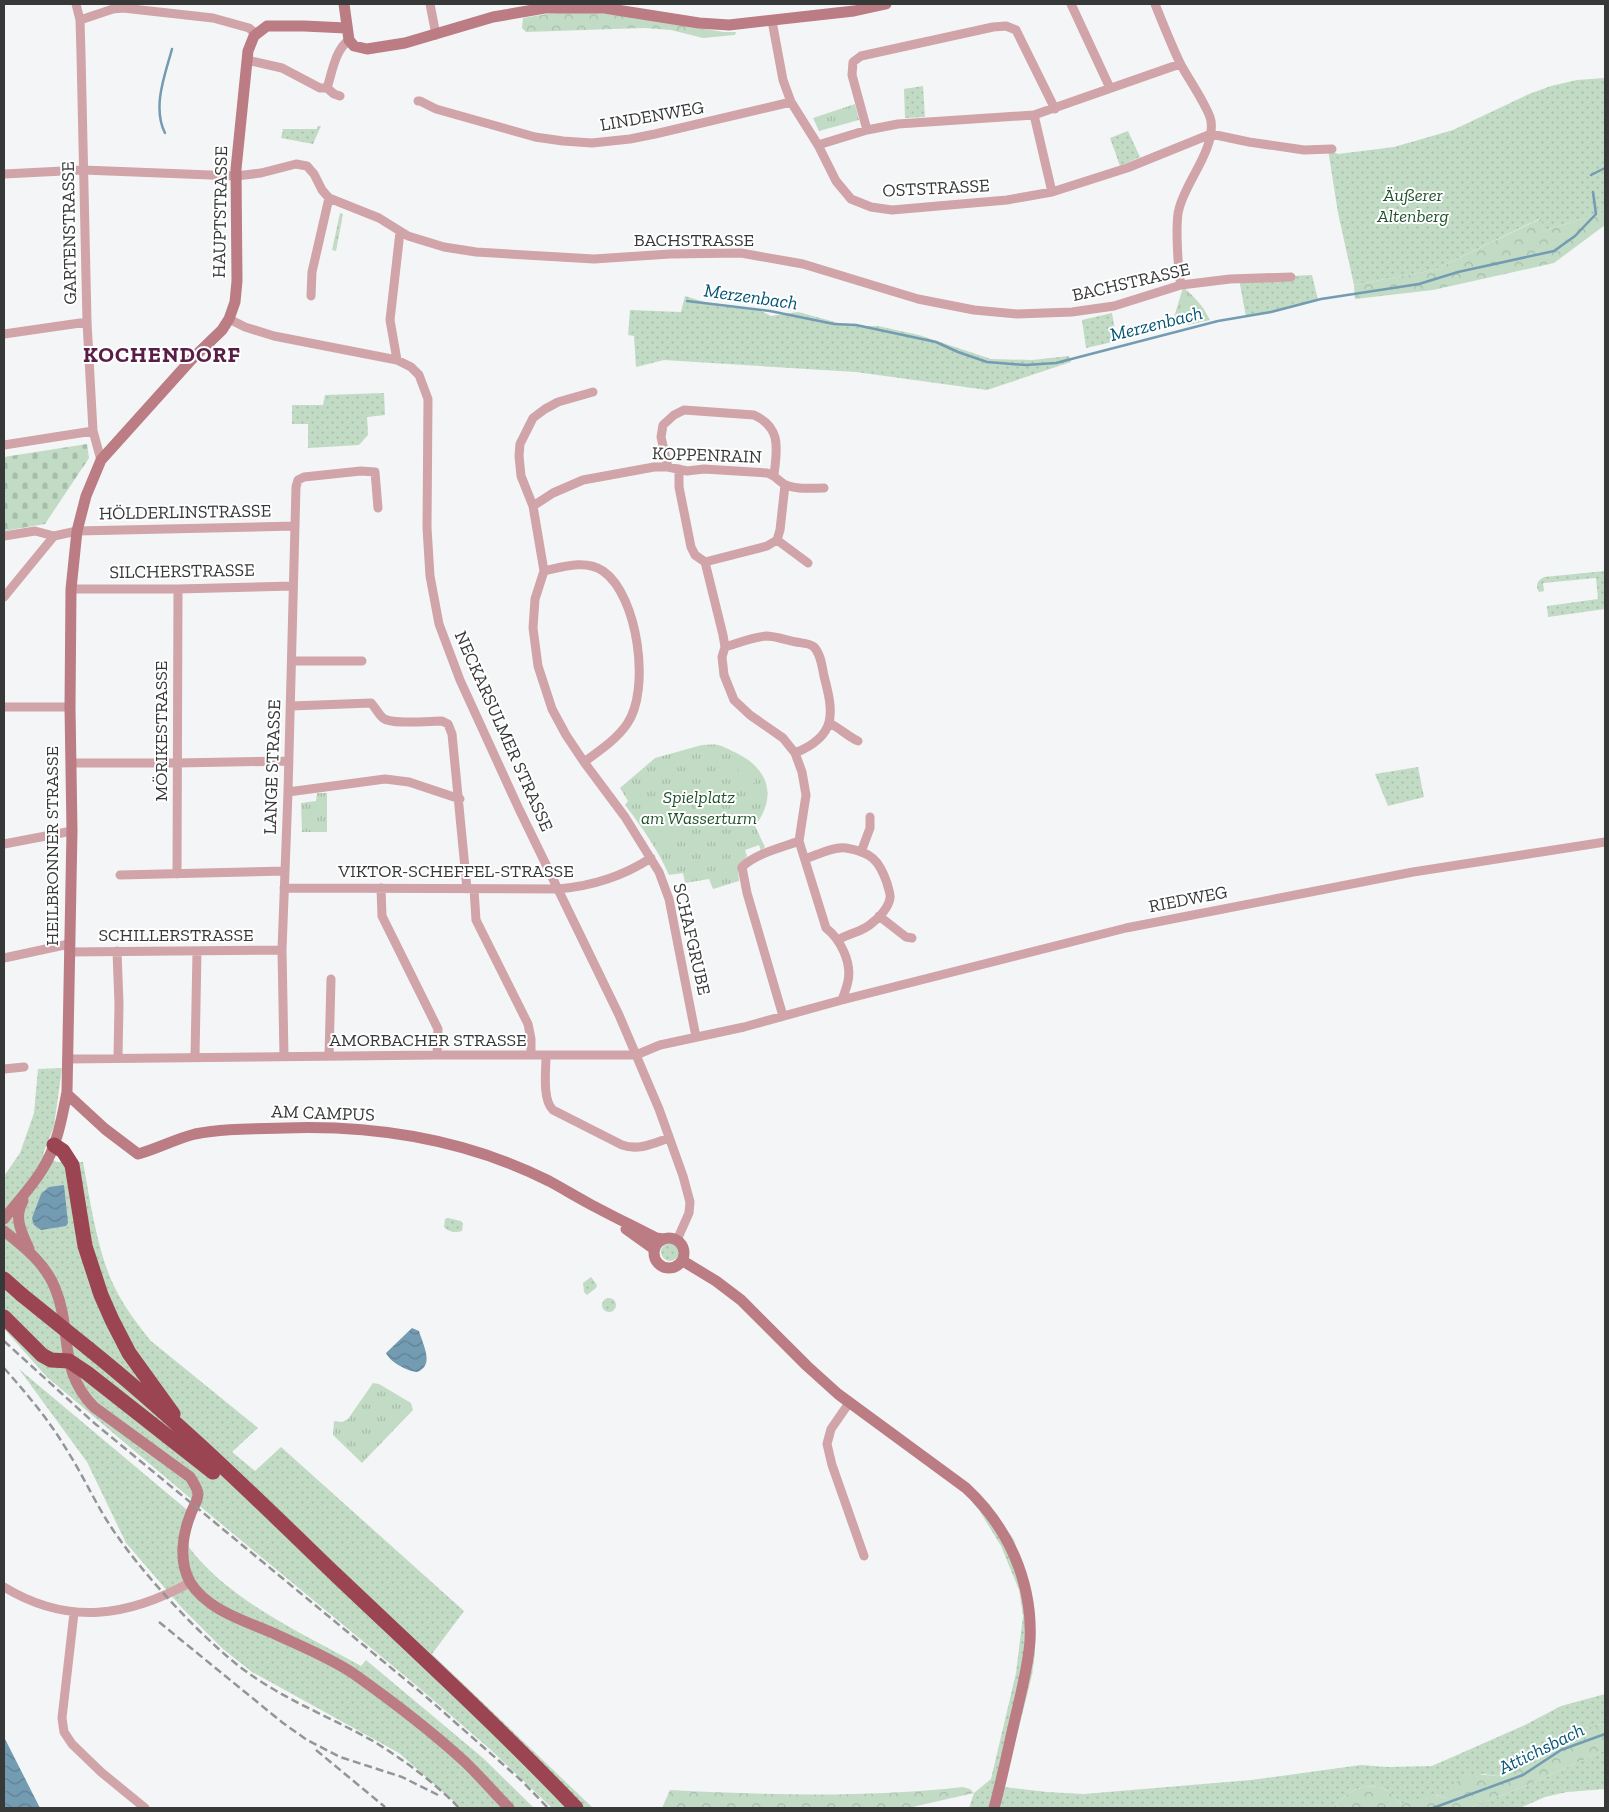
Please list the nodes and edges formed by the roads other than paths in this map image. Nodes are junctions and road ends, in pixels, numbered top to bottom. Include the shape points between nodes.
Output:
1 (76, 4) edge
2 (344, 4) edge
3 (430, 4) edge
4 (886, 4) edge
5 (1071, 4) edge
6 (1155, 4) edge
7 (122, 6) edge
8 (545, 6) edge
9 (80, 20) junction
10 (772, 22) junction
11 (346, 28) junction
12 (256, 34) junction
13 (436, 35) junction
14 (349, 40) junction
15 (247, 60) junction
16 (1180, 64) junction
17 (327, 88) junction
18 (1110, 88) junction
19 (340, 96) dead end
20 (418, 102) dead end
21 (791, 102) junction
22 (1055, 109) junction
23 (1034, 115) junction
24 (867, 130) junction
25 (1211, 134) junction
26 (818, 145) junction
27 (1332, 149) dead end
28 (84, 170) junction
29 (4, 174) edge
30 (236, 176) junction
31 (1052, 192) junction
32 (329, 198) junction
33 (400, 232) junction
34 (1291, 277) dead end
35 (1181, 285) junction
36 (311, 296) dead end
37 (229, 319) junction
38 (87, 322) junction
39 (4, 334) edge
40 (397, 360) junction
41 (593, 392) dead end
42 (93, 431) junction
43 (4, 445) edge
44 (101, 460) junction
45 (668, 467) junction
46 (679, 469) junction
47 (774, 475) junction
48 (785, 485) junction
49 (824, 488) dead end
50 (533, 506) junction
51 (378, 508) dead end
52 (294, 526) junction
53 (77, 531) junction
54 (4, 536) edge
55 (54, 536) junction
56 (777, 540) junction
57 (705, 562) junction
58 (808, 563) dead end
59 (544, 570) junction
60 (293, 586) junction
61 (71, 589) junction
62 (178, 589) junction
63 (4, 597) edge
64 (725, 647) junction
65 (292, 661) junction
66 (362, 661) dead end
67 (291, 706) junction
68 (4, 707) edge
69 (70, 707) junction
70 (829, 723) junction
71 (858, 741) dead end
72 (795, 753) junction
73 (289, 761) junction
74 (71, 762) junction
75 (584, 762) junction
76 (177, 763) junction
77 (288, 792) junction
78 (460, 799) junction
79 (870, 817) dead end
80 (72, 831) junction
81 (800, 841) junction
82 (1605, 842) edge
83 (4, 844) edge
84 (861, 852) junction
85 (651, 858) junction
86 (806, 859) junction
87 (285, 871) junction
88 (177, 874) junction
89 (120, 875) dead end
90 (284, 888) junction
91 (381, 888) junction
92 (470, 889) junction
93 (558, 889) junction
94 (879, 916) junction
95 (912, 938) dead end
96 (838, 940) junction
97 (69, 948) junction
98 (282, 950) junction
99 (117, 951) junction
100 (197, 951) junction
101 (4, 958) edge
102 (331, 979) dead end
103 (842, 1000) junction
104 (783, 1016) junction
105 (696, 1037) junction
106 (437, 1055) junction
107 (531, 1055) junction
108 (636, 1055) junction
109 (284, 1056) junction
110 (329, 1056) junction
111 (546, 1056) junction
112 (118, 1057) junction
113 (195, 1057) junction
114 (67, 1059) junction
115 (24, 1067) dead end
116 (4, 1069) edge
117 (66, 1094) junction
118 (669, 1138) junction
119 (54, 1146) junction
120 (35, 1180) junction
121 (590, 1204) junction
122 (4, 1219) edge
123 (4, 1231) edge
124 (664, 1238) junction
125 (677, 1240) junction
126 (654, 1250) junction
127 (30, 1252) junction
128 (682, 1261) junction
129 (4, 1279) edge
130 (4, 1317) edge
131 (69, 1361) junction
132 (849, 1403) junction
133 (180, 1429) junction
134 (277, 1518) junction
135 (864, 1556) dead end
136 (191, 1582) junction
137 (4, 1587) edge
138 (74, 1613) junction
139 (145, 1808) edge
140 (509, 1808) edge
141 (576, 1808) edge
142 (994, 1808) edge

1 - 9 street, GARTENSTRASSE
2 - 11 main road
3 - 13 street
4 - 10 main road
5 - 18 street
6 - 16 street
7 - 9 street
7 - 12 street via 213,18 249,28
8 - 10 main road via 604,8 711,25
8 - 13 main road via 493,17
9 - 28 street, GARTENSTRASSE
10 - 21 street, OSTSTRASSE via 783,80
11 - 12 main road via 267,26
11 - 14 main road
12 - 15 main road, HAUPTSTRASSE via 250,42
13 - 14 main road via 367,49 354,46
14 - 17 street via 343,44
15 - 17 street via 282,68 320,88
15 - 30 main road, HAUPTSTRASSE
16 - 18 street
16 - 25 street via 1211,119
17 - 19 street
18 - 22 street
20 - 21 street, LINDENWEG via 436,109 489,119 535,136 563,141 609,142
21 - 26 street, OSTSTRASSE
22 - 23 street
22 - 24 street via 1016,30 1006,26 993,27 861,56 853,62 852,75
23 - 24 street via 898,124
23 - 31 street
24 - 26 street
25 - 27 street via 1304,150
25 - 31 street, OSTSTRASSE via 1126,168
25 - 35 street via 1178,210
26 - 31 street, OSTSTRASSE via 836,181 851,199 871,207 892,210 1007,200
28 - 29 street
28 - 30 street
28 - 38 street, GARTENSTRASSE
30 - 32 street via 303,164
30 - 37 main road, HAUPTSTRASSE via 237,281
32 - 33 street, BACHSTRASSE via 380,218
32 - 36 street via 312,272
33 - 35 street, BACHSTRASSE via 457,250 548,257 594,259 741,252 803,264 918,299 1017,314 1062,313 1114,306
33 - 40 street via 390,320
34 - 35 street, BACHSTRASSE
37 - 40 street, NECKARSULMER STRASSE via 274,336
37 - 44 main road, HAUPTSTRASSE
38 - 39 street
38 - 42 street, GARTENSTRASSE
40 - 93 street, NECKARSULMER STRASSE via 419,375 428,399 430,576 439,624 460,680
41 - 50 street, SCHAFGRUBE via 545,409 533,418 524,433 519,456 521,476
42 - 43 street
42 - 44 street, GARTENSTRASSE
44 - 53 main road, HEILBRONNER STRASSE via 86,496
45 - 46 street, KOPPENRAIN
45 - 47 street via 661,437 663,425 674,415 684,410 754,415 772,429 777,446
45 - 50 street, KOPPENRAIN via 583,480
46 - 47 street, KOPPENRAIN
46 - 57 street via 679,488 691,547
47 - 48 street, KOPPENRAIN
48 - 49 street
48 - 56 street
50 - 59 street, SCHAFGRUBE
51 - 52 street, LANGE STRASSE via 375,472 304,477 298,480 296,487
52 - 53 street, HÖLDERLINSTRASSE
52 - 60 street, LANGE STRASSE
53 - 55 street, HÖLDERLINSTRASSE
53 - 61 main road, HEILBRONNER STRASSE
54 - 55 street via 35,531
55 - 63 street
56 - 57 street via 767,546
56 - 58 street
57 - 64 street
59 - 75 street, SCHAFGRUBE via 533,628 538,666 552,709
59 - 75 street via 575,564 603,570 618,584 637,642 639,689 636,706 627,724 611,742
60 - 62 street, SILCHERSTRASSE
60 - 65 street, LANGE STRASSE
61 - 62 street, SILCHERSTRASSE
61 - 69 main road, HEILBRONNER STRASSE
62 - 76 street, MÖRIKESTRASSE
64 - 70 street via 766,636 812,646 821,662 831,703
64 - 72 street via 722,657 724,676 734,700 782,738
65 - 66 street
65 - 67 street, LANGE STRASSE
67 - 73 street, LANGE STRASSE
67 - 78 street via 371,703 383,718 391,721 442,721 448,724
68 - 69 street
69 - 74 main road, HEILBRONNER STRASSE
70 - 71 street
70 - 72 street via 819,739
72 - 81 street via 806,795
73 - 76 street
73 - 77 street, LANGE STRASSE
74 - 76 street
74 - 80 main road, HEILBRONNER STRASSE
75 - 85 street, SCHAFGRUBE
76 - 88 street, MÖRIKESTRASSE
77 - 78 street via 399,779
77 - 87 street, LANGE STRASSE
78 - 92 street
79 - 84 street via 870,828
80 - 83 street
80 - 97 main road, HEILBRONNER STRASSE
81 - 86 street
81 - 104 street via 762,855 742,867
82 - 103 street, RIEDWEG via 1413,872 1126,928
84 - 86 street via 844,848
84 - 94 street via 878,862 889,892 890,898
85 - 93 street, VIKTOR-SCHEFFEL-STRASSE via 629,872 601,883
85 - 105 street, SCHAFGRUBE via 669,899
86 - 96 street via 826,928
87 - 88 street
87 - 90 street, LANGE STRASSE
88 - 89 street
90 - 91 street, VIKTOR-SCHEFFEL-STRASSE
90 - 98 street, LANGE STRASSE
91 - 92 street, VIKTOR-SCHEFFEL-STRASSE
91 - 106 street via 382,916 438,1029
92 - 93 street, VIKTOR-SCHEFFEL-STRASSE
92 - 107 street via 476,920 528,1024
93 - 108 street, NECKARSULMER STRASSE
94 - 95 street
94 - 96 street via 866,928
96 - 103 street via 849,980
97 - 99 street, SCHILLERSTRASSE
97 - 101 street, SCHILLERSTRASSE
97 - 114 main road, HEILBRONNER STRASSE
98 - 100 street, SCHILLERSTRASSE
98 - 109 street, LANGE STRASSE
99 - 100 street, SCHILLERSTRASSE
99 - 112 street
100 - 113 street
102 - 110 street
103 - 104 street, RIEDWEG
104 - 105 street, AMORBACHER STRASSE
105 - 108 street, AMORBACHER STRASSE
106 - 107 street, AMORBACHER STRASSE
106 - 110 street, AMORBACHER STRASSE
107 - 111 street, AMORBACHER STRASSE
108 - 111 street, AMORBACHER STRASSE
108 - 118 street, NECKARSULMER STRASSE
109 - 110 street, AMORBACHER STRASSE
109 - 113 street, AMORBACHER STRASSE
111 - 118 street via 546,1096 553,1110 622,1146 640,1148
112 - 113 street, AMORBACHER STRASSE
112 - 114 street, AMORBACHER STRASSE
114 - 117 main road, HEILBRONNER STRASSE
115 - 116 street
117 - 119 main road, HEILBRONNER STRASSE
117 - 121 main road, AM CAMPUS via 138,1154 182,1137 240,1129 362,1129 427,1139 512,1165
118 - 125 street, NECKARSULMER STRASSE via 690,1202 689,1213
119 - 120 main road, HEILBRONNER STRASSE
119 - 133 highway via 63,1151 72,1165 85,1246 112,1320 129,1353 170,1409
120 - 122 main road, HEILBRONNER STRASSE
120 - 127 main road via 19,1208 18,1222
121 - 124 main road, AM CAMPUS via 656,1238
121 - 126 main road, AM CAMPUS
123 - 127 main road
124 - 125 main road
124 - 126 main road
125 - 128 main road via 684,1247
126 - 128 main road via 656,1260 665,1267 673,1268
127 - 131 main road via 56,1290
128 - 132 main road via 741,1300
129 - 133 highway, bridge
130 - 131 highway via 42,1355 51,1360
131 - 134 highway via 240,1495
131 - 136 main road via 77,1386 89,1402 190,1477 194,1484 198,1494 182,1545 183,1561
132 - 135 street via 831,1429 826,1444
132 - 142 main road via 975,1496 1001,1528 1018,1563 1029,1605 1030,1641 1026,1672
133 - 134 highway
134 - 141 highway
136 - 138 street via 136,1607
136 - 140 main road via 208,1602 353,1673 465,1762
137 - 138 street via 22,1598
138 - 139 street via 62,1718 64,1732 95,1767

